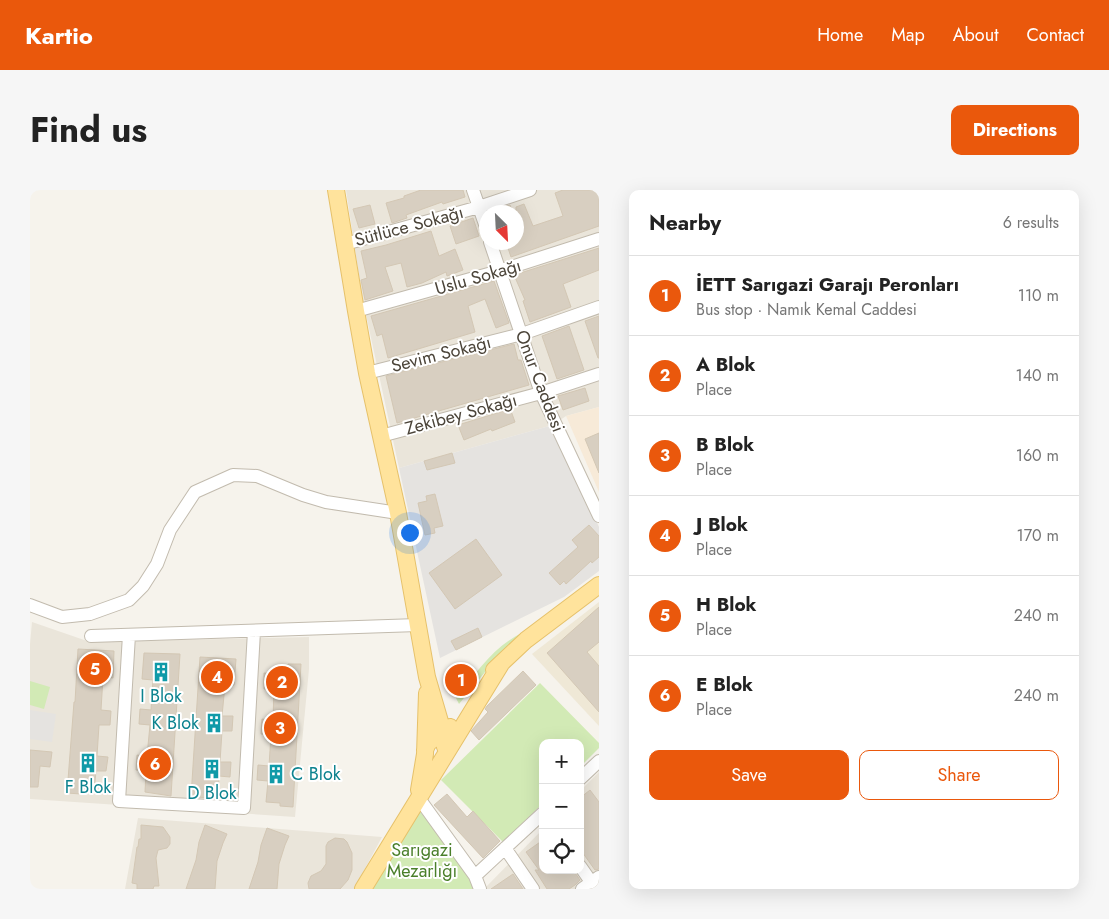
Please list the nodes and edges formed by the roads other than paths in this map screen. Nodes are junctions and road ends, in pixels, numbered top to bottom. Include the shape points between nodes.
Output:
1 (336, 190) edge
2 (473, 190) edge
3 (530, 190) edge
4 (485, 205) edge
5 (479, 207) joint
6 (599, 239) edge
7 (345, 244) junction
8 (492, 250) edge
9 (499, 272) junction
10 (599, 307) edge
11 (356, 311) junction
12 (522, 334) junction
13 (368, 372) junction
14 (599, 374) edge
15 (541, 393) junction
16 (381, 436) junction
17 (398, 513) junction
18 (599, 516) edge
19 (599, 585) edge
20 (30, 605) edge
21 (418, 626) junction
22 (254, 631) junction
23 (129, 634) junction
24 (91, 636) dead end
25 (427, 677) junction
26 (437, 748) junction
27 (595, 764) edge
28 (584, 774) edge
29 (599, 779) edge
30 (418, 797) junction
31 (539, 817) edge
32 (505, 848) junction
33 (584, 872) edge
34 (475, 876) junction
35 (592, 884) edge
36 (364, 889) edge
37 (480, 889) edge
38 (533, 889) edge

1 - 7 main road
2 - 5 street
3 - 4 street, Sütlüce Sokağı
5 - 7 street, Sütlüce Sokağı
6 - 9 street, Uslu Sokağı
7 - 11 main road
8 - 9 street, Onur Caddesi
9 - 11 street, Uslu Sokağı
9 - 12 street, Onur Caddesi
10 - 12 street, Sevim Sokağı
11 - 13 main road
12 - 13 street, Sevim Sokağı
12 - 15 street, Onur Caddesi
13 - 16 main road
14 - 15 street, Zekibey Sokağı
15 - 16 street, Zekibey Sokağı
15 - 18 street, Onur Caddesi
16 - 17 main road
17 - 20 street via 326,502 257,476 233,475 195,492 170,530 157,564 129,600 90,614 62,617
17 - 21 main road
19 - 26 main road via 526,640 487,676
21 - 22 street
21 - 25 main road
22 - 23 street
22 - 23 street via 244,808 119,801
23 - 24 street
25 - 26 main road
25 - 26 main road
26 - 30 main road
27 - 28 street
27 - 29 street
30 - 34 street
30 - 36 main road
31 - 32 street
32 - 34 street
32 - 38 street
33 - 35 street
34 - 37 street

